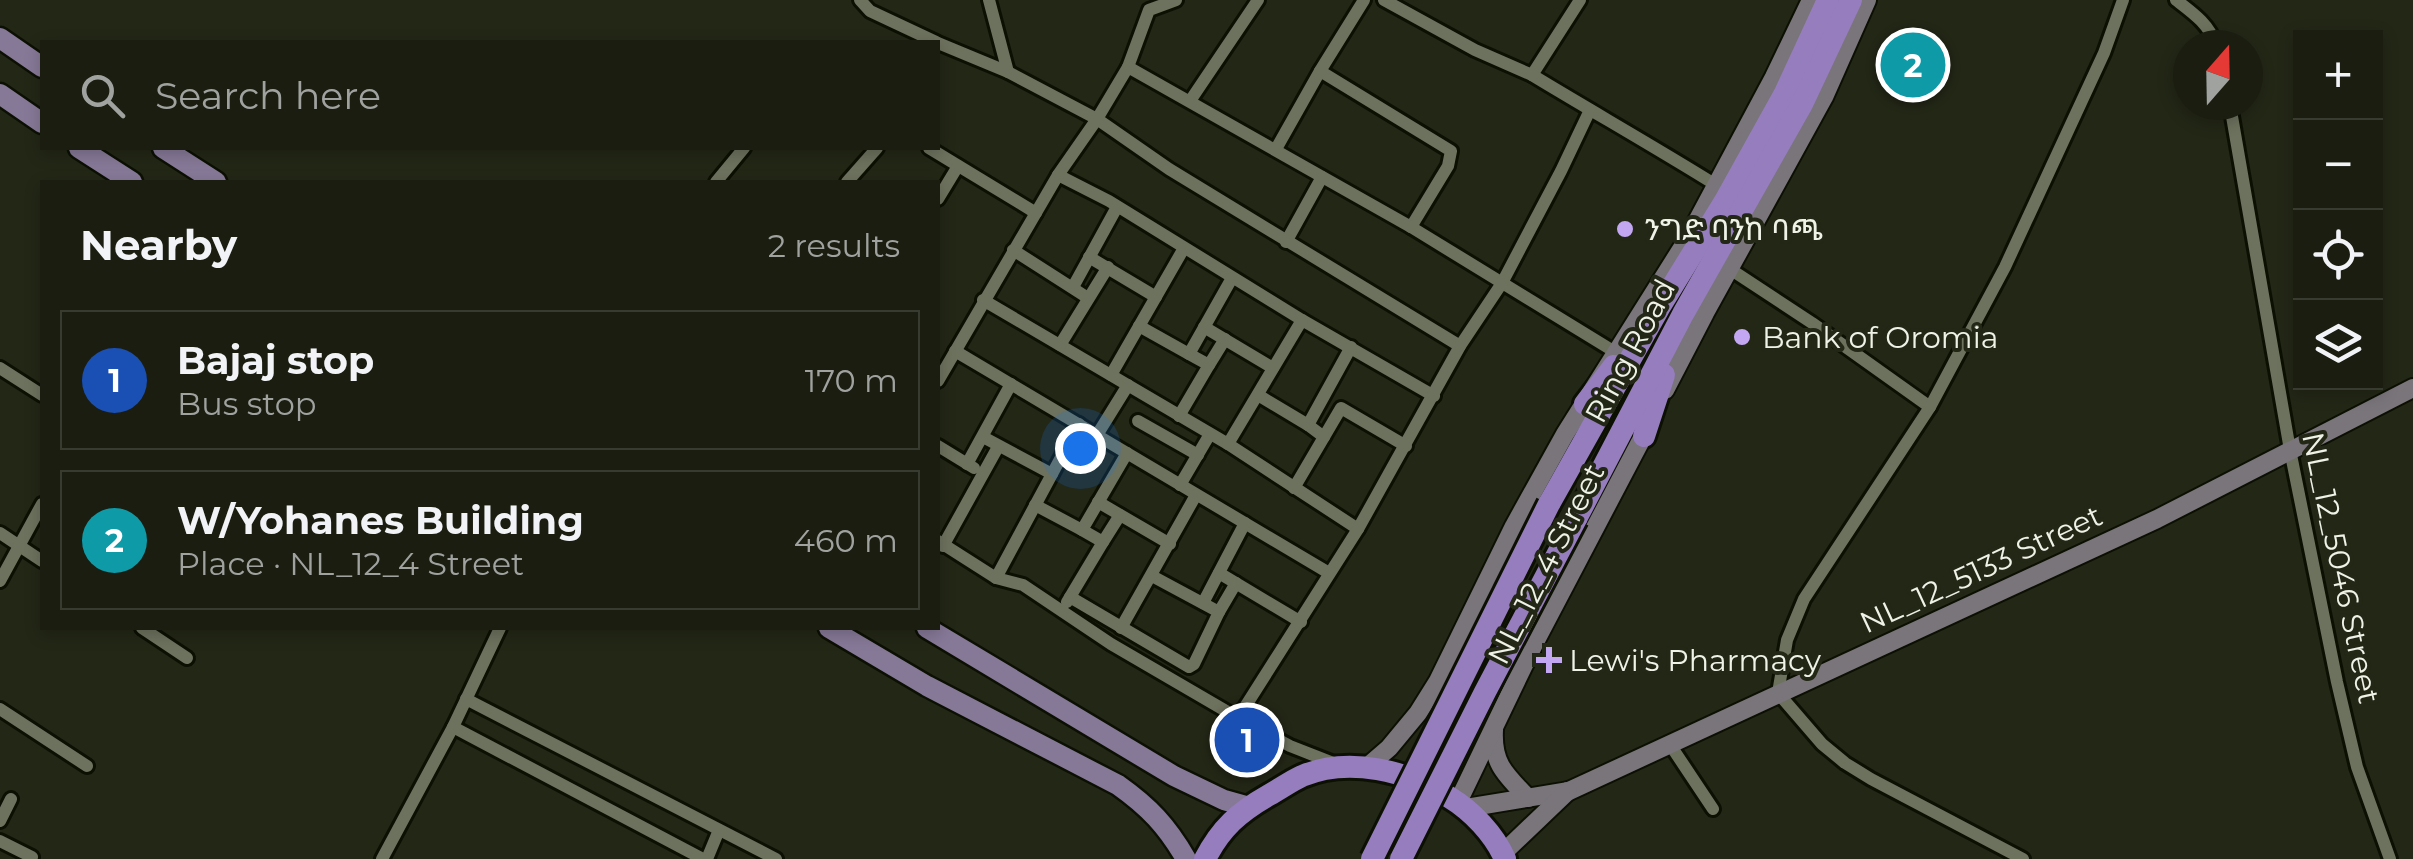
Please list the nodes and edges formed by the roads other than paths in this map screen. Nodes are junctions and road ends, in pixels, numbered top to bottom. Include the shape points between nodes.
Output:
1 (860, 0) edge
2 (989, 0) edge
3 (1176, 0) edge
4 (1258, 0) edge
5 (1364, 0) edge
6 (1384, 0) edge
7 (1580, 0) edge
8 (1811, 0) edge
9 (1828, 0) edge
10 (1851, 0) edge
11 (1867, 0) edge
12 (2123, 0) edge
13 (2176, 0) edge
14 (1147, 5) edge
15 (2208, 30) edge
16 (0, 38) edge
17 (932, 40) edge
18 (940, 44) edge
19 (40, 67) edge
20 (1128, 67) junction
21 (1320, 71) junction
22 (1008, 72) junction
23 (1532, 75) junction
24 (0, 94) edge
25 (1190, 101) junction
26 (1590, 110) junction
27 (1096, 120) junction
28 (2233, 120) edge
29 (40, 122) edge
30 (1276, 148) junction
31 (82, 150) edge
32 (166, 150) edge
33 (742, 150) edge
34 (875, 150) edge
35 (932, 150) edge
36 (958, 166) junction
37 (1058, 176) junction
38 (1322, 177) junction
39 (129, 180) edge
40 (213, 180) edge
41 (718, 180) edge
42 (849, 180) edge
43 (1716, 185) junction
44 (940, 196) edge
45 (1117, 206) junction
46 (1036, 214) junction
47 (1411, 227) junction
48 (1286, 242) junction
49 (1184, 248) junction
50 (1013, 250) junction
51 (1090, 257) junction
52 (1108, 267) junction
53 (1730, 269) junction
54 (1232, 278) junction
55 (1502, 283) junction
56 (1073, 287) junction
57 (1156, 297) junction
58 (1088, 298) junction
59 (983, 300) junction
60 (1659, 308) junction
61 (1683, 314) junction
62 (1302, 320) junction
63 (1139, 326) junction
64 (1204, 327) junction
65 (1224, 339) junction
66 (1060, 345) junction
67 (1460, 346) junction
68 (1351, 347) junction
69 (954, 351) junction
70 (1615, 352) junction
71 (1189, 354) junction
72 (1209, 365) junction
73 (0, 368) edge
74 (1272, 368) junction
75 (1111, 375) junction
76 (940, 377) edge
77 (1011, 384) junction
78 (1128, 385) junction
79 (2413, 388) edge
80 (40, 395) edge
81 (1258, 395) junction
82 (1324, 396) junction
83 (1434, 396) junction
84 (1585, 404) junction
85 (1341, 408) junction
86 (1930, 408) junction
87 (1179, 416) junction
88 (1138, 421) dead end
89 (1079, 424) junction
90 (1308, 425) junction
91 (1096, 434) junction
92 (1210, 434) junction
93 (982, 436) junction
94 (1644, 436) junction
95 (1324, 437) junction
96 (1228, 444) junction
97 (1406, 446) junction
98 (940, 447) edge
99 (998, 447) junction
100 (2290, 450) junction
101 (1127, 453) junction
102 (1198, 454) junction
103 (968, 464) junction
104 (982, 473) junction
105 (1052, 474) junction
106 (1180, 485) junction
107 (1294, 488) junction
108 (1196, 495) junction
109 (1098, 502) junction
110 (1035, 505) junction
111 (40, 507) edge
112 (1120, 515) junction
113 (1245, 524) junction
114 (1358, 529) junction
115 (1082, 530) junction
116 (0, 533) edge
117 (1103, 542) junction
118 (19, 544) junction
119 (940, 544) edge
120 (1170, 544) junction
121 (40, 559) edge
122 (1219, 573) junction
123 (1329, 573) junction
124 (1152, 576) junction
125 (996, 578) junction
126 (0, 581) edge
127 (1236, 583) junction
128 (1070, 597) junction
129 (1202, 603) junction
130 (1062, 611) junction
131 (1219, 612) junction
132 (1300, 622) junction
133 (1121, 628) junction
134 (145, 630) edge
135 (499, 630) edge
136 (832, 630) edge
137 (930, 630) edge
138 (187, 658) dead end
139 (1778, 692) junction
140 (466, 699) junction
141 (0, 709) edge
142 (1238, 718) junction
143 (452, 727) junction
144 (1494, 728) junction
145 (1669, 744) junction
146 (87, 766) dead end
147 (1342, 767) junction
148 (1367, 768) junction
149 (1568, 791) junction
150 (1528, 798) junction
151 (11, 799) dead end
152 (1462, 805) junction
153 (1249, 806) junction
154 (1713, 808) dead end
155 (0, 820) edge
156 (718, 830) junction
157 (0, 840) edge
158 (1504, 856) edge
159 (32, 857) edge
160 (382, 859) edge
161 (705, 859) edge
162 (776, 859) edge
163 (1186, 859) edge
164 (1206, 859) edge
165 (1372, 859) edge
166 (1401, 859) edge
167 (2023, 859) edge
168 (2390, 859) edge

1 - 17 street
2 - 22 street
3 - 14 street
4 - 25 street
5 - 21 street
6 - 23 street
7 - 23 street
8 - 43 street
9 - 60 highway, Ring Road via 1726,202
10 - 61 highway, Ring Road via 1802,104
11 - 53 street, NL_12_4 Street via 1824,97
12 - 86 street via 2005,267
13 - 15 street
14 - 20 street
16 - 19 main road
18 - 22 street
20 - 25 street
20 - 27 street
21 - 30 street
21 - 47 street via 1451,151
22 - 27 street
23 - 26 street
24 - 29 main road
25 - 30 street
26 - 43 street
26 - 55 street
27 - 37 street
27 - 48 street
28 - 100 street, NL_12_5046 Street
30 - 38 street
31 - 39 main road
32 - 40 main road
33 - 41 street
34 - 42 street
35 - 36 street
36 - 44 street
36 - 46 street
37 - 45 street
37 - 46 street
38 - 47 street
38 - 48 street
43 - 70 street
45 - 49 street
45 - 51 street
46 - 50 street
47 - 55 street
48 - 67 street
49 - 54 street
49 - 57 street
50 - 56 street
50 - 59 street
51 - 52 street
51 - 56 street
52 - 57 street
52 - 58 street
53 - 86 street
53 - 94 street, NL_12_4 Street
54 - 62 street
54 - 64 street
55 - 67 street
55 - 70 street
56 - 58 street
57 - 63 street
58 - 66 street
59 - 66 street
59 - 69 street
60 - 84 highway
60 - 165 highway, Ring Road, bridge via 1550,504
61 - 94 highway
61 - 166 highway, Ring Road, bridge
62 - 68 street
62 - 74 street
63 - 71 street
63 - 75 street
64 - 65 street
64 - 71 street
65 - 72 street
65 - 74 street
66 - 75 street
67 - 83 street
68 - 82 street
68 - 83 street
69 - 76 street
69 - 77 street
70 - 84 street
71 - 72 street
72 - 87 street
73 - 80 street
74 - 81 street
75 - 78 street
77 - 89 street
77 - 93 street
78 - 87 street
78 - 91 street
79 - 100 street, NL_12_5133 Street
81 - 90 street
81 - 96 street
82 - 85 street
82 - 90 street
83 - 97 street
84 - 148 street via 1514,526 1438,681
85 - 95 street
85 - 97 street
86 - 139 street via 1804,598 1786,640
87 - 92 street
88 - 102 street
89 - 91 street
89 - 105 street
90 - 95 street
91 - 101 street
92 - 96 street
92 - 102 street
93 - 99 street
93 - 103 street
94 - 144 street, NL_12_4 Street
95 - 107 street
96 - 107 street
97 - 114 street
98 - 103 street
99 - 104 street
99 - 105 street
100 - 139 street, NL_12_5133 Street
100 - 168 street, NL_12_5046 Street via 2357,767
101 - 106 street
101 - 109 street
102 - 106 street
103 - 104 street
104 - 119 street
105 - 110 street
106 - 108 street
107 - 114 street
108 - 113 street
108 - 120 street
109 - 112 street
109 - 115 street
110 - 115 street
110 - 125 street
111 - 118 street
112 - 117 street
112 - 120 street
113 - 122 street
113 - 123 street
114 - 123 street
115 - 117 street
116 - 118 street
117 - 128 street
118 - 121 street
118 - 126 street
119 - 125 street
120 - 124 street
122 - 127 street
122 - 129 street
123 - 132 street
124 - 129 street
124 - 133 street
125 - 130 street via 1023,584
127 - 131 street
127 - 132 street
128 - 130 street
128 - 133 street
129 - 131 street
130 - 142 street
131 - 133 street via 1189,667
132 - 142 street
134 - 138 street
135 - 140 street
136 - 163 main road via 1118,785 1170,831
137 - 153 main road via 1174,776
139 - 145 street, NL_12_5133 Street
139 - 167 street via 1845,763
140 - 143 street
140 - 156 street
141 - 146 street
142 - 147 street
143 - 160 street
143 - 161 street
144 - 150 street via 1498,764
144 - 152 street, NL_12_4 Street
145 - 149 street, NL_12_5133 Street
145 - 154 street
147 - 148 highway
147 - 153 highway via 1304,774
148 - 152 highway via 1400,773
149 - 150 street
149 - 158 street
150 - 152 street
151 - 155 street
152 - 158 highway
153 - 164 highway
156 - 161 street
156 - 162 street
157 - 159 street

